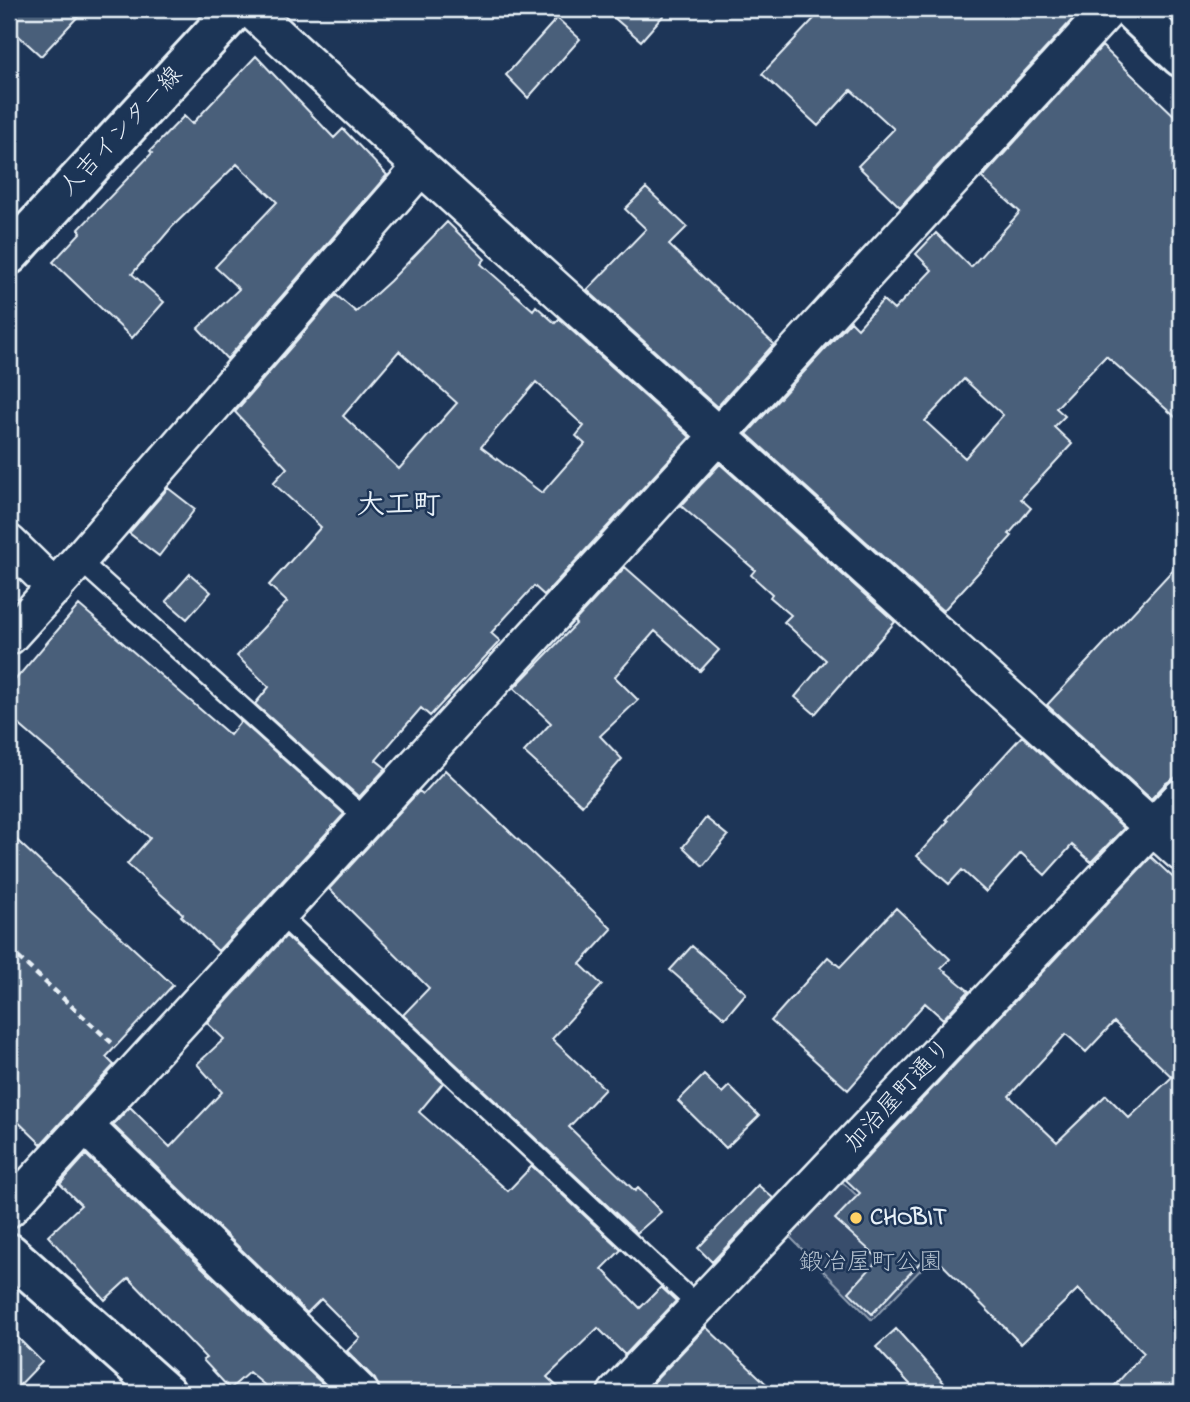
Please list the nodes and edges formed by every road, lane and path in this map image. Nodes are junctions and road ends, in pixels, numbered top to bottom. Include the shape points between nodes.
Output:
1 (236, 9) edge
2 (250, 9) edge
3 (1109, 9) edge
4 (1130, 9) edge
5 (1181, 57) edge
6 (421, 167) junction
7 (9, 255) edge
8 (717, 435) junction
9 (9, 543) edge
10 (79, 560) junction
11 (55, 588) junction
12 (9, 637) edge
13 (1181, 797) edge
14 (366, 818) junction
15 (1154, 826) junction
16 (1181, 853) edge
17 (279, 914) junction
18 (9, 948) edge
19 (138, 1068) junction
20 (85, 1126) junction
21 (9, 1209) edge
22 (9, 1253) edge
23 (699, 1307) junction
24 (166, 1393) edge
25 (361, 1393) edge
26 (616, 1393) edge

1 - 7 main road, 人吉インター線
2 - 6 street
3 - 8 street
4 - 5 main road
6 - 8 street
6 - 10 street
8 - 14 street
8 - 15 street
9 - 11 street
10 - 11 street
10 - 14 lane
11 - 12 street
13 - 15 street, 加治屋町通り
14 - 17 street
15 - 16 street
15 - 23 street, 加治屋町通り
17 - 19 street
17 - 23 lane
18 - 19 path
19 - 20 street
20 - 21 street
20 - 25 street
22 - 24 main road
23 - 26 street, 加治屋町通り

